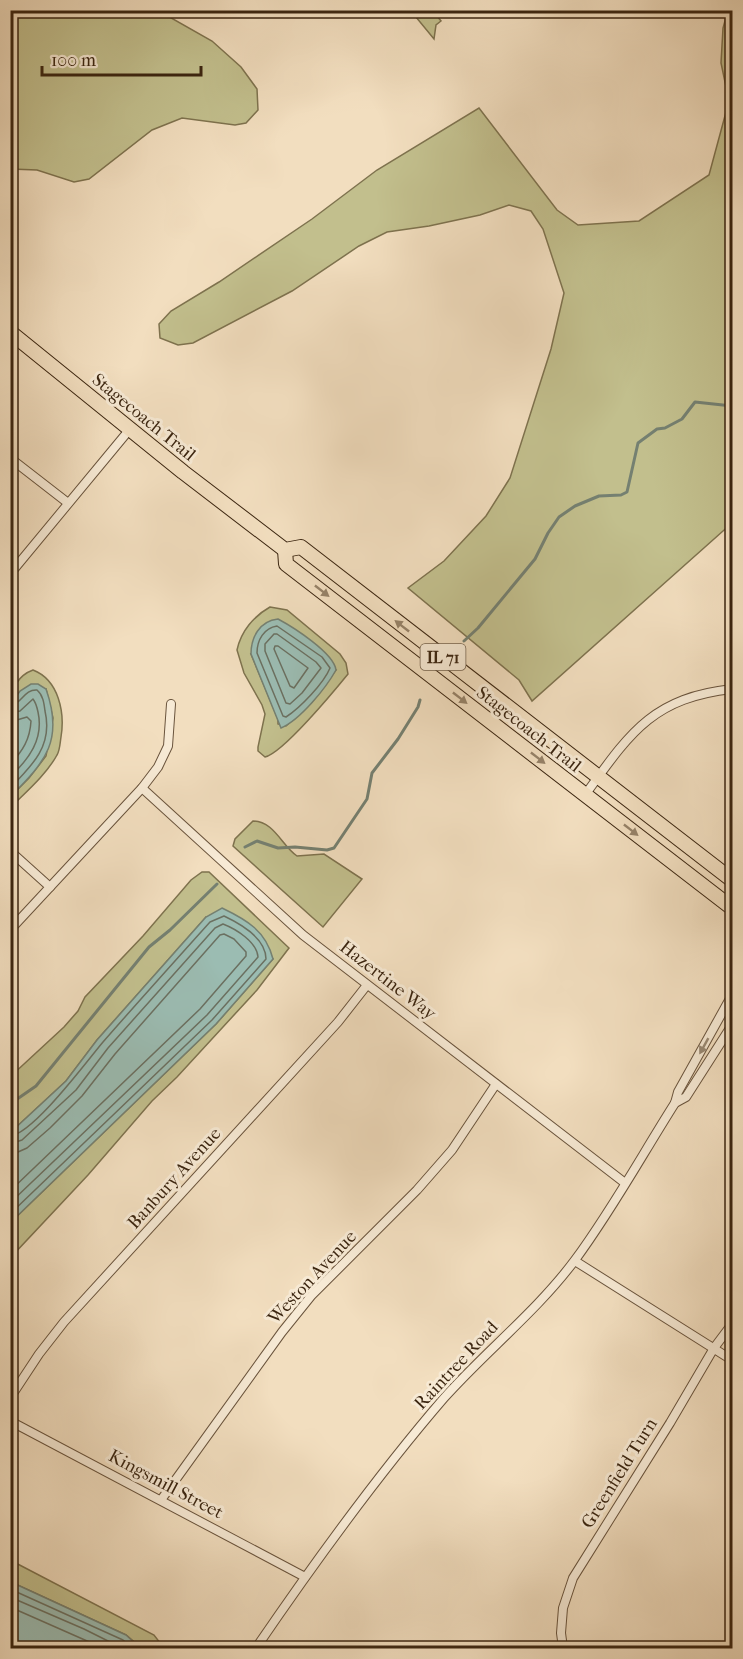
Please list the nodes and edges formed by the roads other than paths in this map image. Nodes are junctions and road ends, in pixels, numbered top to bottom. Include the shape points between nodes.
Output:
1 (10, 332) edge
2 (130, 429) junction
3 (10, 458) edge
4 (68, 503) junction
5 (285, 550) junction
6 (10, 574) edge
7 (732, 689) edge
8 (171, 704) dead end
9 (598, 777) junction
10 (142, 788) junction
11 (585, 795) junction
12 (10, 851) edge
13 (732, 880) edge
14 (50, 887) junction
15 (732, 908) edge
16 (10, 930) edge
17 (367, 985) junction
18 (732, 995) edge
19 (732, 1025) edge
20 (496, 1084) junction
21 (675, 1103) junction
22 (625, 1183) junction
23 (575, 1261) junction
24 (732, 1324) edge
25 (714, 1348) junction
26 (732, 1360) edge
27 (10, 1398) edge
28 (10, 1421) edge
29 (160, 1500) junction
30 (305, 1577) junction
31 (256, 1648) edge
32 (563, 1648) edge

1 - 2 main road, Stagecoach Trail / IL 71
2 - 4 street
2 - 5 main road, Stagecoach Trail / IL 71
3 - 4 street
4 - 6 street
9 -> 5 main road, Stagecoach Trail / IL 71 via 301,547
5 -> 11 main road, Stagecoach Trail / IL 71 via 286,564
7 - 9 street via 690,697 656,713 626,739
8 - 10 street via 168,747
9 - 11 street
9 - 13 main road, Stagecoach Trail / IL 71
10 - 14 street
10 - 17 street, Hazertine Way via 280,915
11 -> 15 main road, Stagecoach Trail / IL 71
12 - 14 street
14 - 16 street
17 - 20 street, Hazertine Way
17 - 27 street, Banbury Avenue via 338,1022 64,1322
18 -> 21 street, Raintree Road
19 - 21 street, Raintree Road via 686,1098
20 - 22 street, Hazertine Way
20 - 29 street, Weston Avenue via 452,1150 428,1178 311,1296
21 - 22 street, Raintree Road
22 - 23 street, Raintree Road
23 - 25 street
23 - 30 street, Raintree Road via 446,1397
24 - 25 street, Greenfield Turn
25 - 26 street
25 - 32 street, Greenfield Turn via 573,1578 563,1608
28 - 29 street, Kingsmill Street
29 - 30 street, Kingsmill Street
30 - 31 street, Raintree Road

